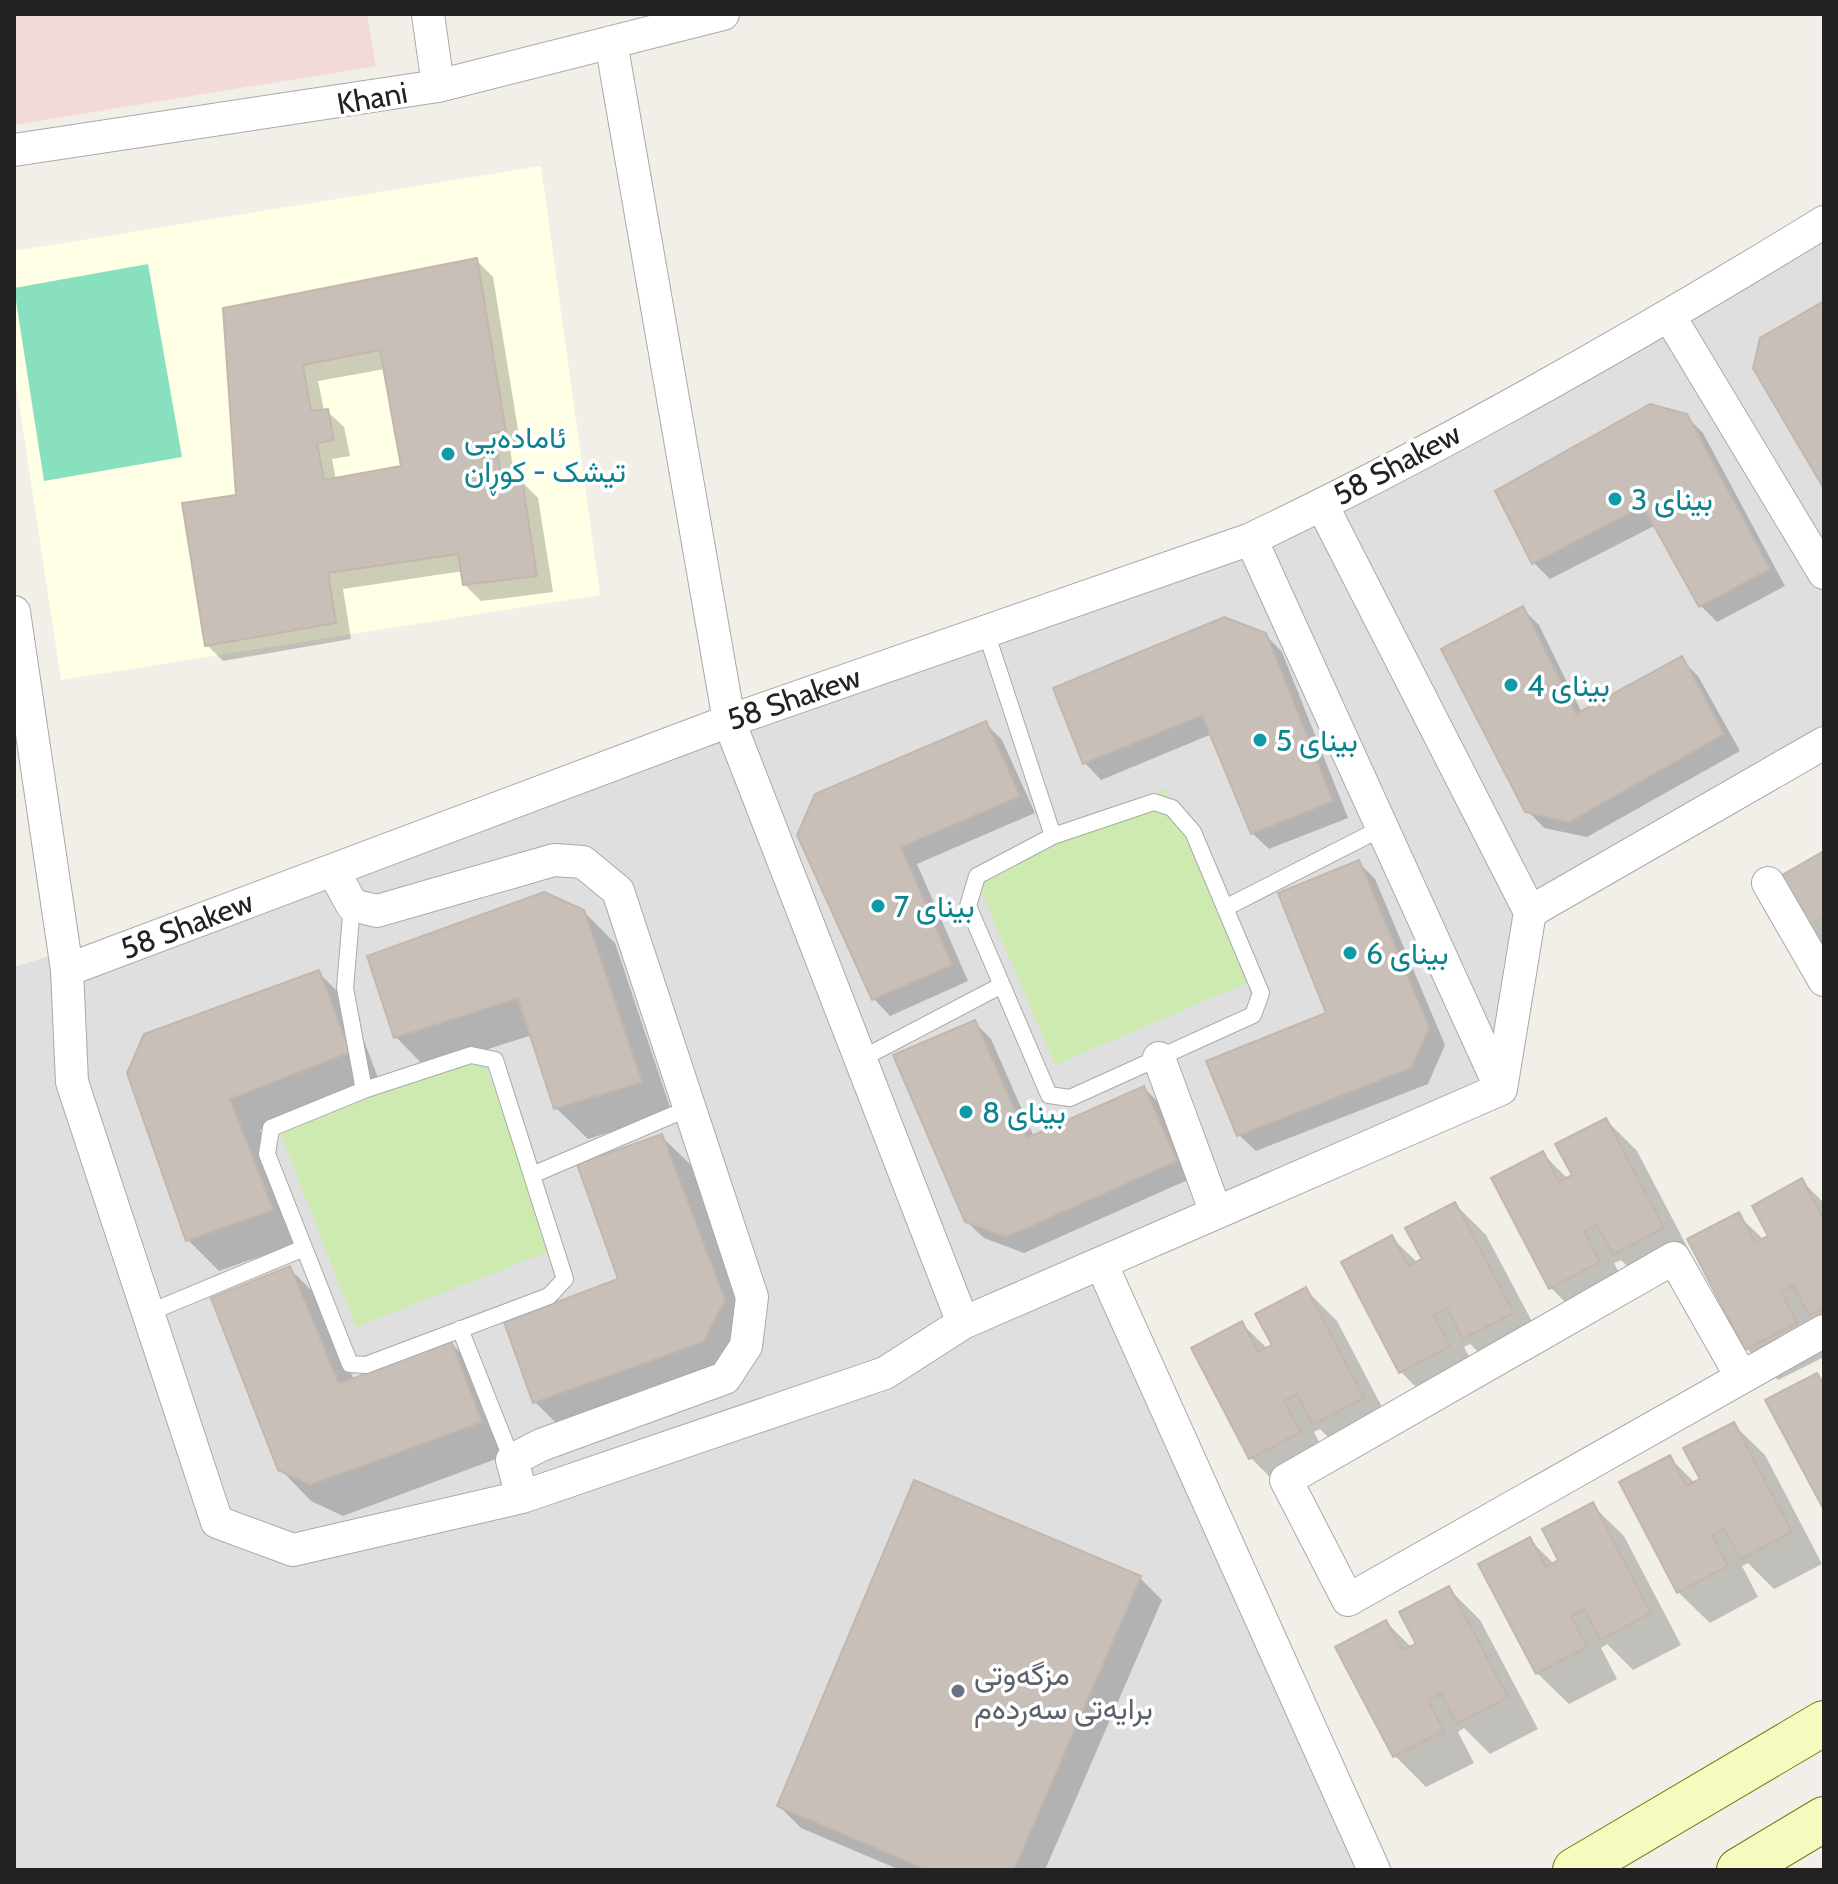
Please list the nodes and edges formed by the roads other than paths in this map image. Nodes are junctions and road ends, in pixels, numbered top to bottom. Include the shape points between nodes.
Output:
1 (428, 14) edge
2 (723, 14) edge
3 (670, 20) edge
4 (611, 42) junction
5 (438, 86) junction
6 (14, 150) edge
7 (1824, 222) edge
8 (1670, 317) junction
9 (1322, 505) junction
10 (1251, 539) junction
11 (1824, 573) edge
12 (14, 612) edge
13 (986, 632) junction
14 (729, 721) junction
15 (1824, 743) edge
16 (1382, 828) junction
17 (1053, 836) junction
18 (333, 870) junction
19 (1768, 883) dead end
20 (352, 905) junction
21 (1225, 908) junction
22 (1530, 912) junction
23 (67, 970) junction
24 (1824, 980) edge
25 (1002, 985) junction
26 (1159, 1058) junction
27 (861, 1059) junction
28 (1501, 1089) junction
29 (364, 1090) junction
30 (689, 1108) junction
31 (532, 1175) junction
32 (1216, 1213) junction
33 (304, 1248) junction
34 (1101, 1263) junction
35 (148, 1313) junction
36 (963, 1323) junction
37 (460, 1329) junction
38 (1824, 1331) edge
39 (1741, 1376) junction
40 (512, 1460) junction
41 (522, 1497) junction
42 (1824, 1723) edge
43 (1824, 1819) edge
44 (1374, 1870) edge
45 (1575, 1870) edge
46 (1739, 1870) edge

1 - 5 street
2 - 3 street, Khani
3 - 4 street, Khani
4 - 5 street, Khani
4 - 14 street
5 - 6 street, Khani
7 - 8 street, 58 Shakew
8 - 9 street, 58 Shakew
8 - 11 street
9 - 10 street, 58 Shakew
9 - 22 street
10 - 13 street, 58 Shakew
10 - 16 street
12 - 23 street
13 - 14 street, 58 Shakew
13 - 17 lane
14 - 18 street, 58 Shakew
14 - 27 street
15 - 22 street
16 - 21 lane
16 - 28 street
17 - 21 lane via 1154,802 1172,808 1193,832
17 - 25 lane via 977,876 968,906
18 - 20 street
18 - 23 street, 58 Shakew
19 - 24 street
20 - 29 lane via 345,988
20 - 30 street via 377,911 554,860 583,862 618,891
21 - 26 lane via 1261,993 1253,1015
22 - 28 street
23 - 35 street via 72,1082
25 - 26 lane via 1049,1095 1070,1098
25 - 27 lane
26 - 32 street
27 - 36 street
28 - 32 street
29 - 31 lane via 471,1055 495,1060
29 - 33 lane via 271,1128 267,1154
30 - 31 lane
30 - 40 street via 752,1297 746,1346 725,1378
31 - 37 lane via 565,1279 549,1296
32 - 34 street
33 - 35 lane
33 - 37 lane via 350,1364 366,1365
34 - 36 street
34 - 44 street
35 - 41 street via 217,1522 293,1550
36 - 41 street via 885,1373
37 - 40 lane
38 - 39 street
39 - 39 street via 1348,1600 1286,1480 1674,1258
40 - 41 street
42 - 45 main road
43 - 46 main road

